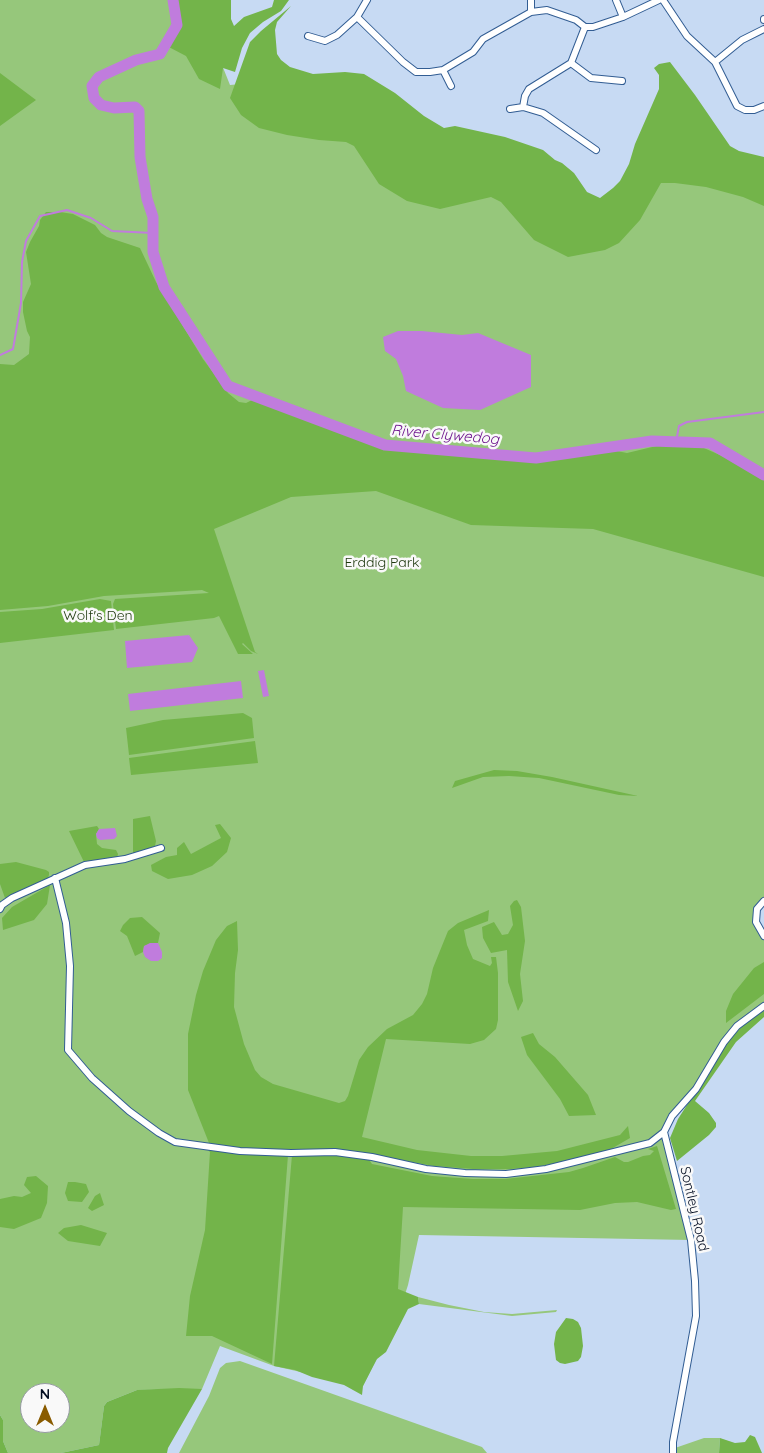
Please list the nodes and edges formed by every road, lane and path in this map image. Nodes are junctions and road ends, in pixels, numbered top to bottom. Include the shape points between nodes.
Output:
1 (367, 0) edge
2 (531, 0) edge
3 (616, 0) edge
4 (658, 0) edge
5 (663, 0) edge
6 (531, 12) junction
7 (357, 17) junction
8 (623, 17) junction
9 (585, 27) junction
10 (764, 29) edge
11 (308, 36) dead end
12 (715, 62) junction
13 (571, 63) junction
14 (443, 70) junction
15 (622, 81) dead end
16 (451, 86) dead end
17 (764, 106) edge
18 (523, 107) junction
19 (510, 109) dead end
20 (596, 150) dead end
21 (161, 848) dead end
22 (55, 878) junction
23 (764, 901) edge
24 (1, 905) edge
25 (764, 936) edge
26 (764, 1006) edge
27 (664, 1132) junction
28 (673, 1453) edge

1 - 7 street
2 - 6 street
3 - 8 street
4 - 8 street
5 - 12 street via 687,36
6 - 9 street via 547,10 576,20
6 - 14 street via 483,39 473,52
7 - 11 street via 325,42
7 - 14 street via 416,72
8 - 9 street
9 - 13 street
10 - 12 street via 742,40
12 - 17 street via 737,106 745,110
13 - 15 street via 591,78
13 - 18 street via 528,89
14 - 16 street
18 - 19 street
18 - 20 street via 542,113
21 - 22 street via 125,859 84,865
22 - 24 street
22 - 27 street via 66,924 70,966 68,1050 92,1078 129,1111 174,1142 240,1151 335,1152 426,1169 506,1174 546,1169 650,1143
23 - 25 street via 757,910 756,922
26 - 27 street via 738,1026 724,1042
27 - 28 street, Sontley Road via 691,1240 696,1316

